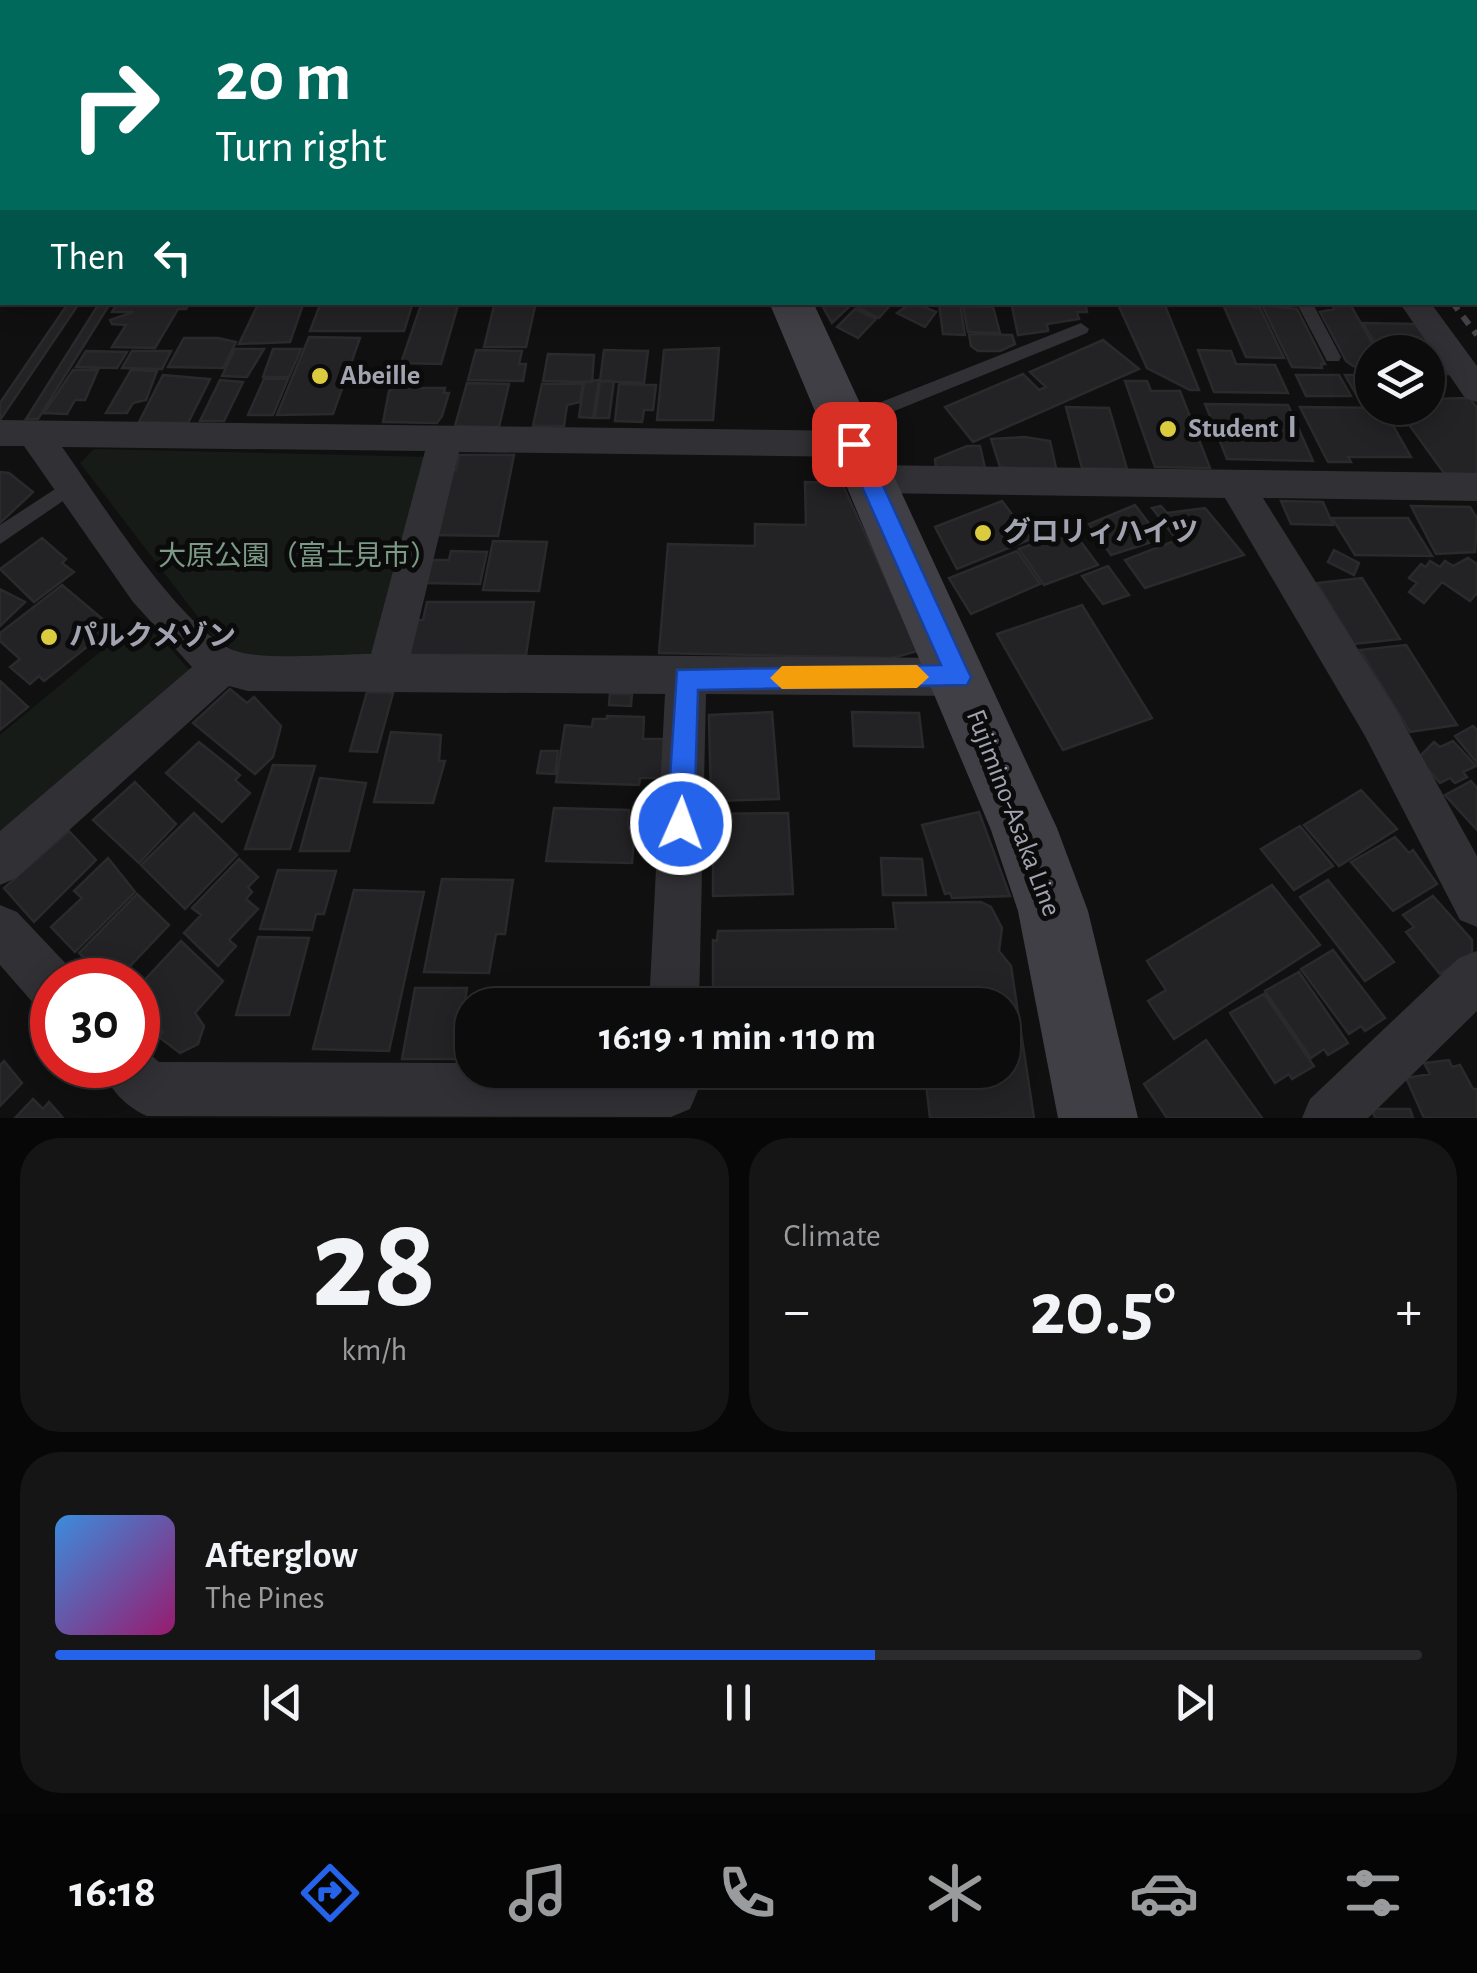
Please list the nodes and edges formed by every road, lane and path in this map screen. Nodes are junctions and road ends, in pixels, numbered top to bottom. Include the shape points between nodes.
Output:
1 (791, 305) edge
2 (1306, 305) edge
3 (1416, 305) edge
4 (1082, 329) dead end
5 (1332, 357) dead end
6 (1477, 390) edge
7 (17, 434) edge
8 (444, 440) junction
9 (856, 449) junction
10 (72, 485) junction
11 (1236, 487) junction
12 (1477, 487) edge
13 (0, 536) edge
14 (222, 666) junction
15 (386, 674) junction
16 (958, 677) junction
17 (686, 678) junction
18 (0, 862) edge
19 (1470, 874) edge
20 (0, 929) edge
21 (30, 962) edge
22 (1477, 976) edge
23 (675, 988) edge
24 (146, 1088) edge
25 (672, 1093) edge
26 (1098, 1118) edge
27 (1329, 1118) edge

1 - 9 main road, Fujimino-Asaka Line
2 - 5 lane
3 - 6 street
4 - 9 lane
7 - 8 street
7 - 10 street
8 - 9 street
8 - 15 street
9 - 11 street
9 - 16 main road, Fujimino-Asaka Line
10 - 13 lane
10 - 14 street via 158,601
11 - 12 street
11 - 19 street
14 - 15 street
14 - 18 street
15 - 17 street
16 - 17 street
16 - 26 main road, Fujimino-Asaka Line via 1053,912
17 - 23 street
20 - 21 street
22 - 27 street
24 - 25 street

